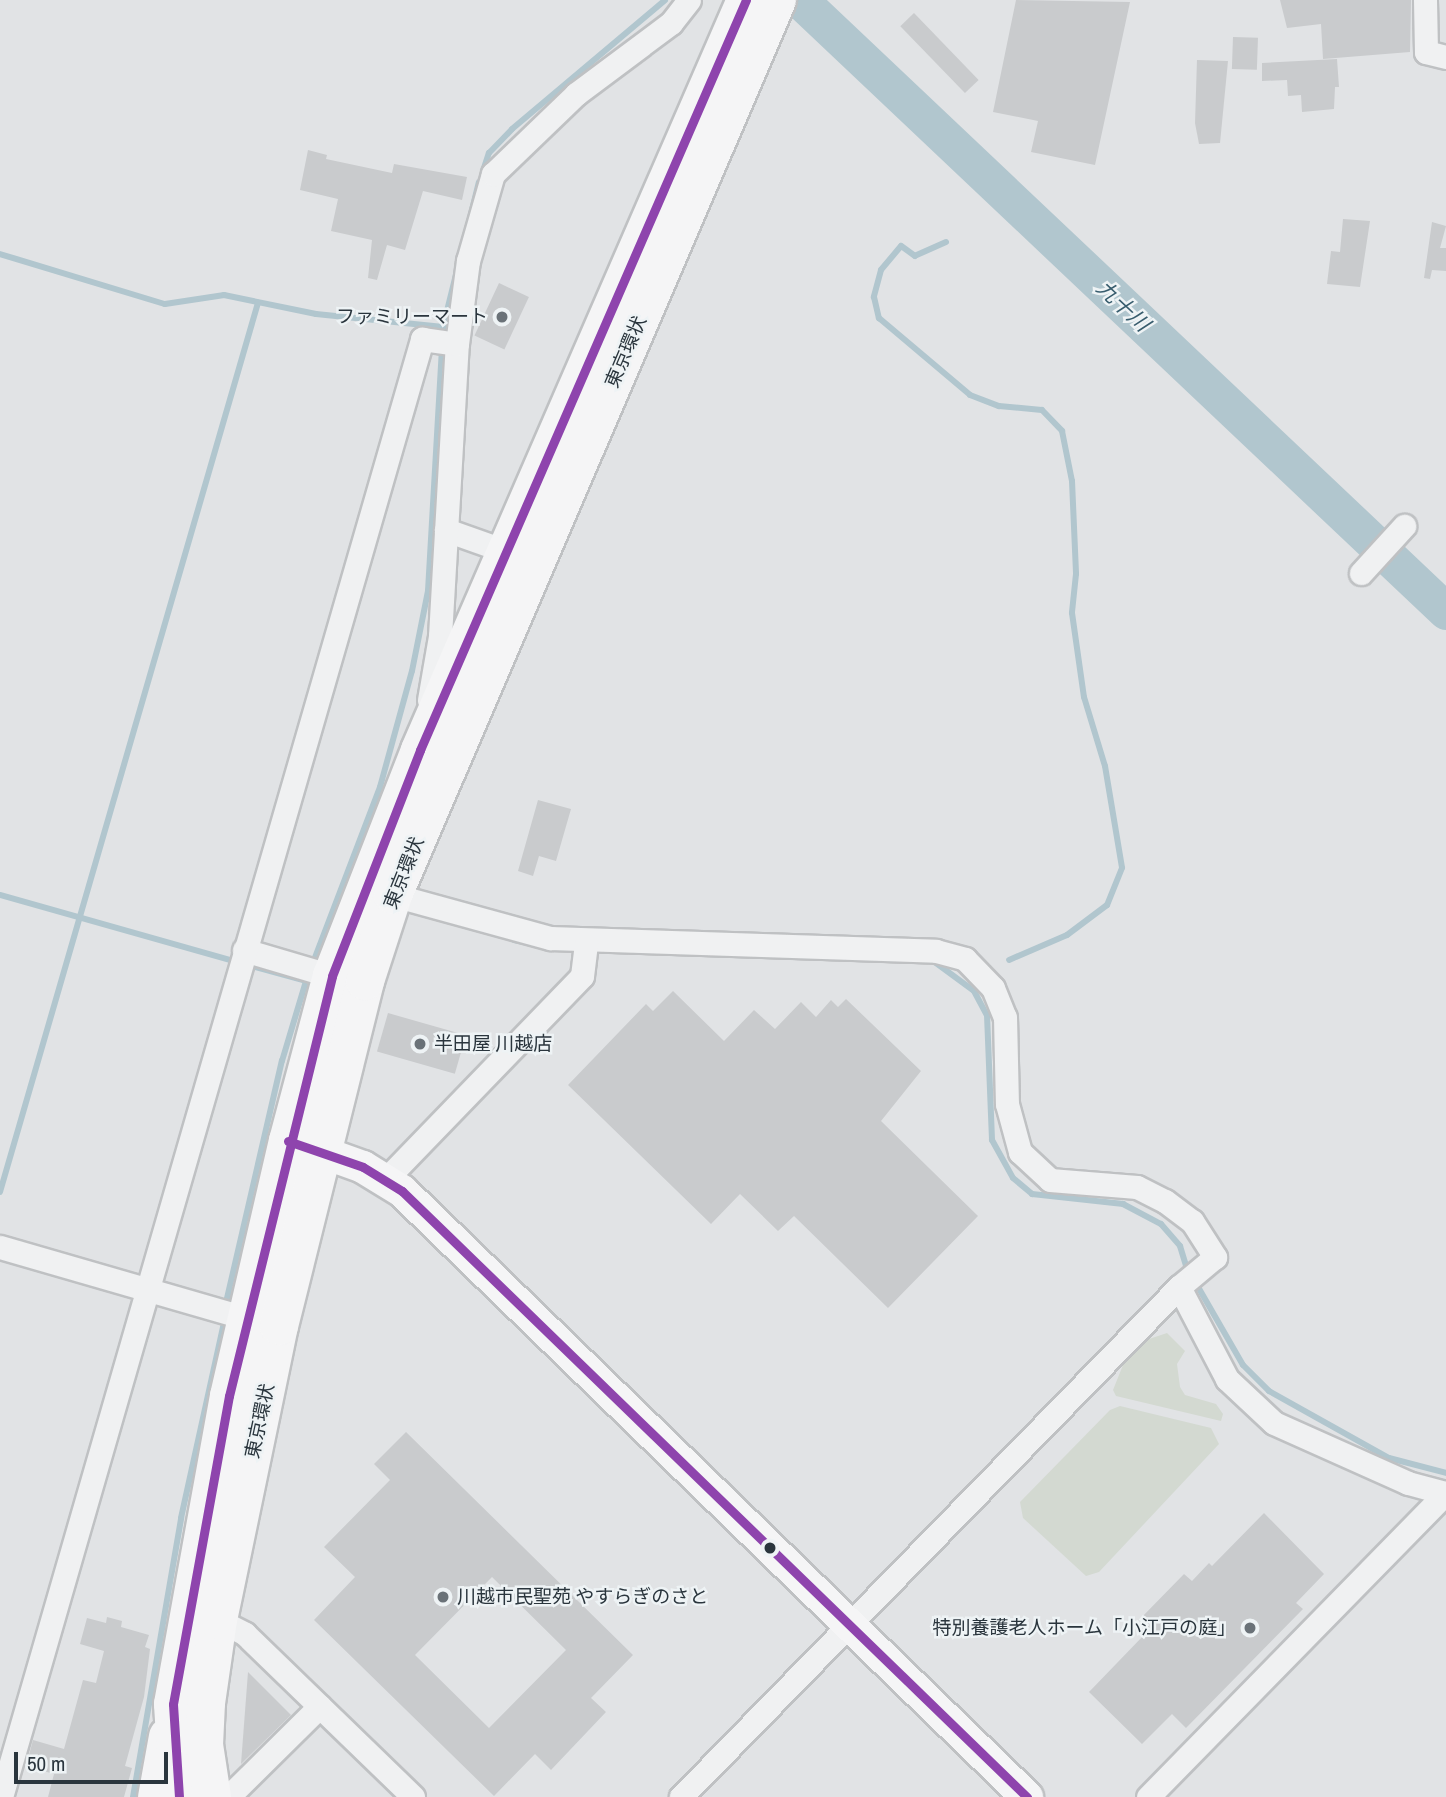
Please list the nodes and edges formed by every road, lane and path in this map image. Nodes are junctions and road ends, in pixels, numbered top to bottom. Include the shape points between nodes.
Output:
1 (689, 0) edge
2 (1425, 0) edge
3 (765, 3) edge
4 (1446, 57) edge
5 (457, 344) junction
6 (1404, 526) dead end
7 (446, 530) junction
8 (508, 552) junction
9 (1361, 573) dead end
10 (420, 750) junction
11 (393, 895) junction
12 (586, 949) junction
13 (244, 950) junction
14 (332, 976) junction
15 (304, 1146) junction
16 (386, 1179) junction
17 (0, 1247) edge
18 (1187, 1281) junction
19 (149, 1289) junction
20 (246, 1318) junction
21 (1446, 1493) edge
22 (218, 1620) junction
23 (850, 1624) junction
24 (173, 1704) junction
25 (320, 1706) junction
26 (1, 1797) edge
27 (156, 1797) edge
28 (179, 1797) edge
29 (212, 1797) edge
30 (229, 1797) edge
31 (413, 1797) edge
32 (681, 1797) edge
33 (1027, 1797) edge
34 (1148, 1797) edge

1 - 5 street via 671,23 576,94 493,174 468,261
2 - 4 street via 1426,52
3 - 8 highway, 東京環状
3 - 11 highway, 東京環状
5 - 7 street
5 - 13 street via 422,339
6 - 9 street
7 - 8 street
7 - 10 street via 440,636
8 - 10 highway, 東京環状
10 - 14 highway, 東京環状
11 - 12 street
11 - 15 highway, 東京環状
12 - 16 street via 582,976
12 - 18 street via 936,951 965,960 993,988 1005,1017 1007,1104 1020,1152 1050,1180 1138,1187 1182,1212 1215,1256
13 - 14 street
13 - 19 street
14 - 15 highway, 東京環状
15 - 16 street
15 - 20 highway, 東京環状
15 - 22 highway, 東京環状
16 - 23 street
17 - 19 street
18 - 21 street via 1227,1379 1268,1419 1408,1483
18 - 23 street
19 - 20 street
19 - 26 street
20 - 24 highway, 東京環状
21 - 34 street
22 - 25 street via 245,1634
22 - 29 highway, 東京環状 via 204,1745
23 - 32 street
23 - 33 street
24 - 27 main road
24 - 28 highway, 東京環状
25 - 30 street
25 - 31 street

